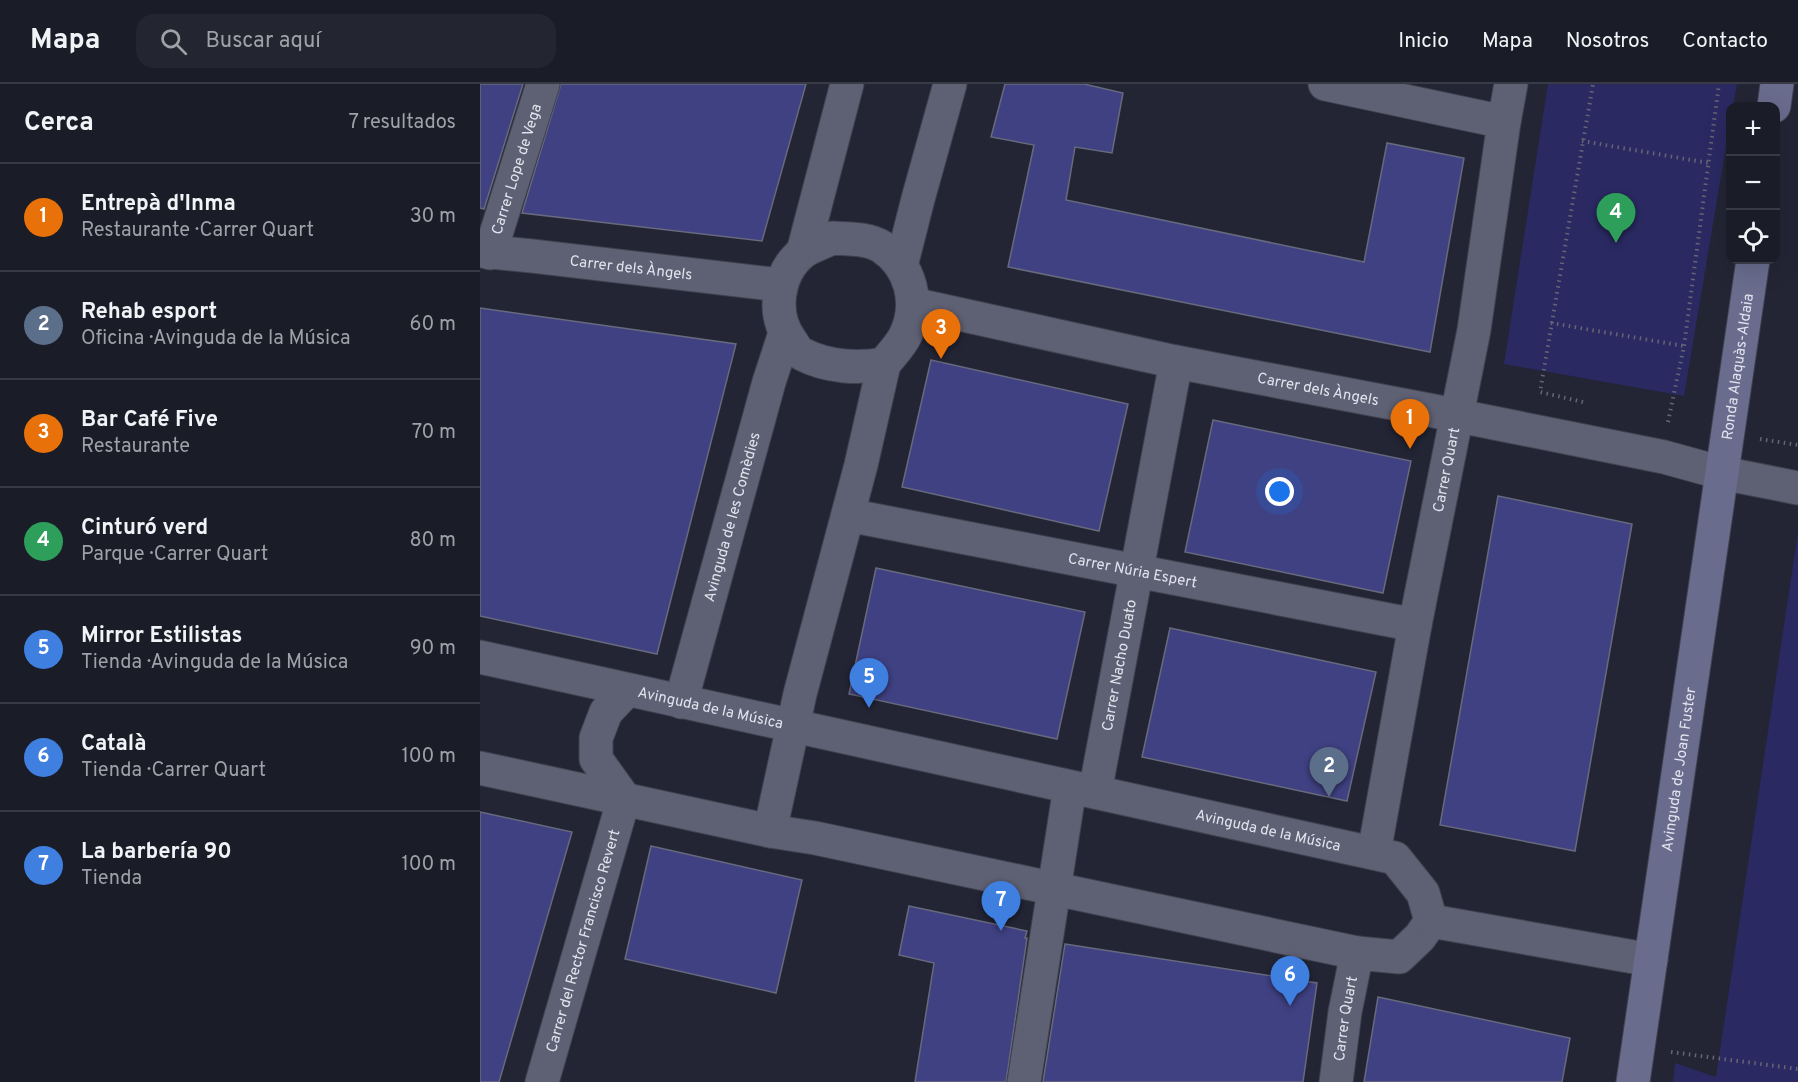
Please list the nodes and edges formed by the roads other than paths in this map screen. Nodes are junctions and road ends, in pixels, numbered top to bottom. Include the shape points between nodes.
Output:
1 (543, 84) edge
2 (847, 84) edge
3 (950, 84) edge
4 (1325, 84) edge
5 (1511, 84) edge
6 (1777, 84) edge
7 (1775, 102) edge
8 (1504, 122) junction
9 (485, 252) edge
10 (803, 252) junction
11 (1752, 264) edge
12 (902, 266) junction
13 (781, 285) junction
14 (914, 304) junction
15 (785, 333) junction
16 (1176, 362) junction
17 (884, 364) junction
18 (1458, 416) junction
19 (1722, 472) junction
20 (1798, 488) edge
21 (848, 515) junction
22 (1137, 571) junction
23 (1415, 625) junction
24 (480, 657) edge
25 (627, 690) junction
26 (681, 702) junction
27 (793, 726) junction
28 (480, 768) edge
29 (1083, 790) junction
30 (624, 798) junction
31 (770, 831) junction
32 (1374, 853) junction
33 (1054, 890) junction
34 (1431, 921) junction
35 (1357, 953) junction
36 (1652, 960) junction
37 (1634, 1072) edge
38 (542, 1082) edge
39 (1024, 1082) edge
40 (1336, 1082) edge

1 - 9 street, Carrer Lope de Vega
2 - 10 street
3 - 12 street
4 - 8 street
5 - 8 street, Carrer Quart
6 - 7 street
8 - 18 street, Carrer Quart
9 - 13 street, Carrer dels Àngels
10 - 12 street via 832,238 862,240 882,247
10 - 13 street
11 - 19 street, Ronda Alaquàs-Aldaia
12 - 14 street
13 - 15 street via 778,308
14 - 16 street, Carrer dels Àngels
14 - 17 street via 906,335
15 - 17 street via 800,354 829,364 863,368
15 - 26 street, Avinguda de les Comèdies
16 - 18 street, Carrer dels Àngels
16 - 22 street, Carrer Nacho Duato
17 - 21 street
18 - 19 street, Carrer dels Àngels
18 - 23 street, Carrer Quart
19 - 20 street, Carrer dels Àngels
19 - 36 street, Avinguda de Joan Fuster
21 - 22 street, Carrer Núria Espert
21 - 27 street
22 - 23 street, Carrer Núria Espert
22 - 29 street, Carrer Nacho Duato
23 - 32 street, Carrer Quart
24 - 25 street, Avinguda de la Música
25 - 26 street, Avinguda de la Música
25 - 30 street, Avinguda de la Música via 606,712 597,738 596,759
26 - 27 street, Avinguda de la Música
27 - 29 street, Avinguda de la Música
27 - 31 street, Avinguda de la Música
28 - 30 street
29 - 32 street, Avinguda de la Música
29 - 33 street
30 - 31 street
30 - 38 street, Carrer del Rector Francisco Revert
31 - 33 street
32 - 34 street, Avinguda de la Música via 1395,858 1423,893
33 - 35 street
33 - 39 street
34 - 35 street via 1399,957
34 - 36 street
35 - 40 street, Carrer Quart
36 - 37 street, Avinguda de Joan Fuster

